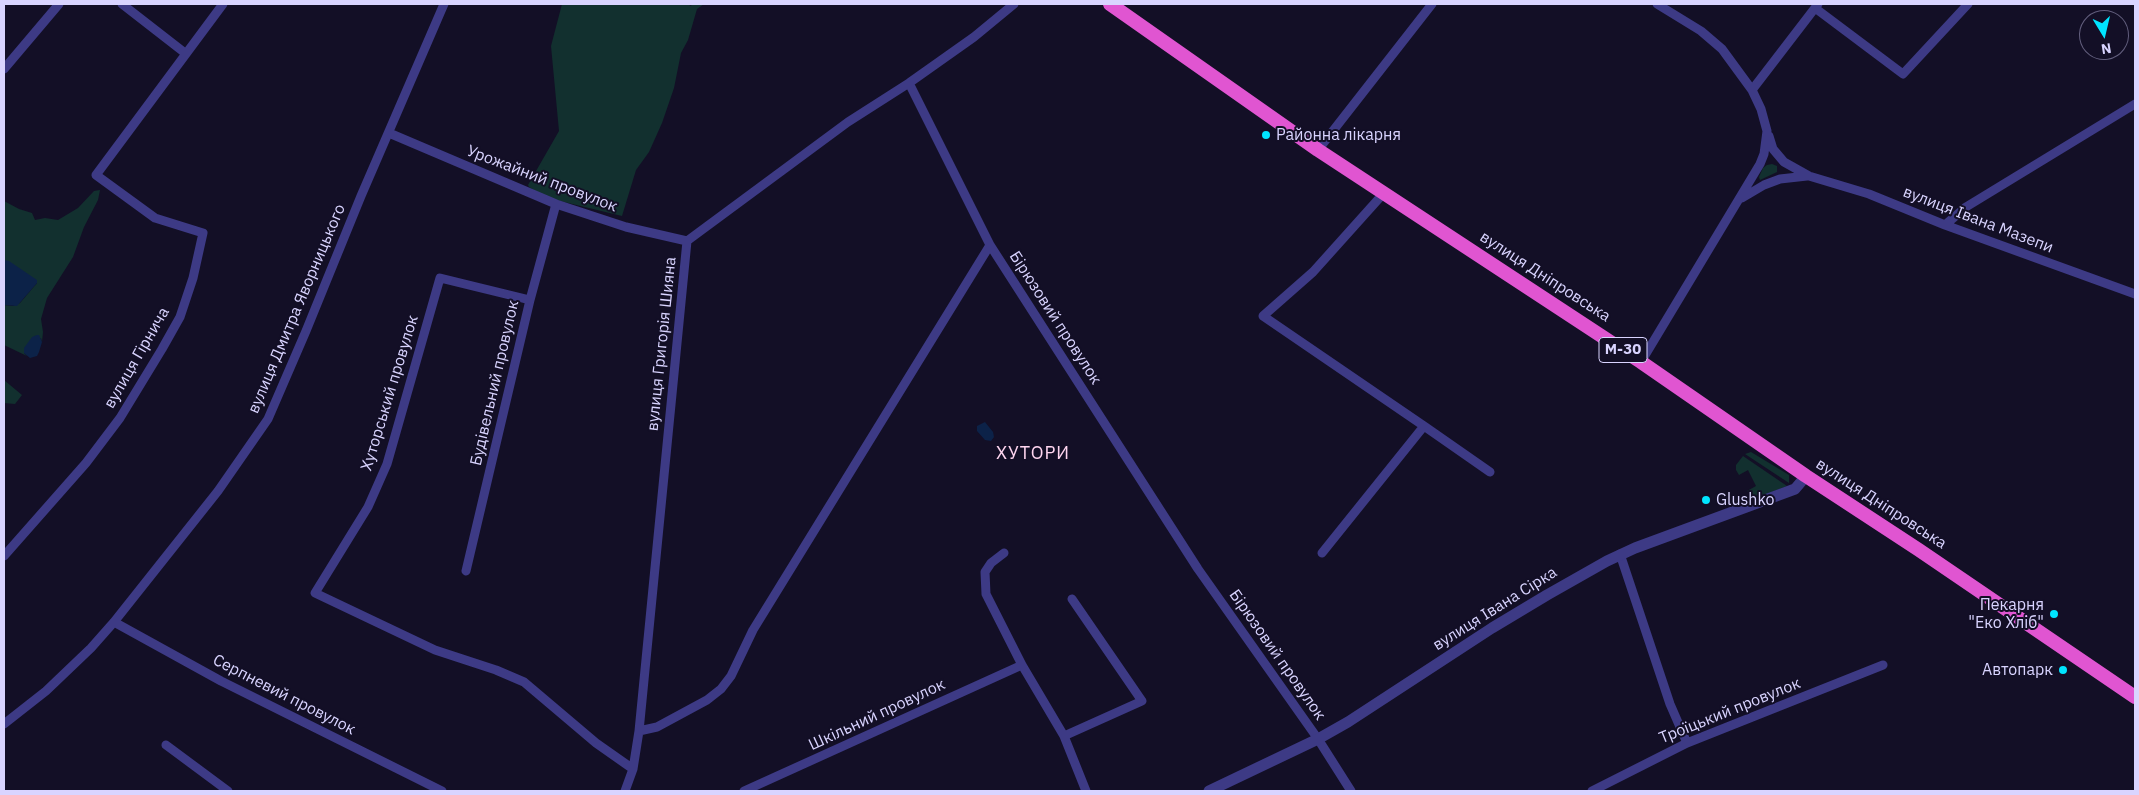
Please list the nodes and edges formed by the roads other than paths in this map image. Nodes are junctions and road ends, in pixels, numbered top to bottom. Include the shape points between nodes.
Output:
1 (59, 4) edge
2 (122, 4) edge
3 (223, 4) edge
4 (444, 4) edge
5 (1014, 4) edge
6 (1110, 4) edge
7 (1432, 4) edge
8 (1657, 4) edge
9 (1968, 4) edge
10 (1816, 6) edge
11 (185, 53) junction
12 (4, 70) edge
13 (909, 83) junction
14 (1752, 90) junction
15 (2135, 104) edge
16 (1767, 131) junction
17 (389, 133) junction
18 (1318, 150) junction
19 (1809, 176) junction
20 (1383, 194) junction
21 (1740, 200) junction
22 (556, 204) junction
23 (1945, 225) junction
24 (687, 241) junction
25 (990, 245) junction
26 (2135, 294) edge
27 (530, 300) junction
28 (1641, 362) junction
29 (1424, 426) junction
30 (1490, 472) dead end
31 (1806, 476) junction
32 (1004, 553) dead end
33 (1322, 553) dead end
34 (1620, 554) junction
35 (4, 556) edge
36 (466, 570) dead end
37 (1072, 599) dead end
38 (114, 622) junction
39 (1022, 665) junction
40 (1883, 665) dead end
41 (2135, 697) edge
42 (4, 724) edge
43 (640, 731) junction
44 (1064, 736) junction
45 (1318, 739) junction
46 (1687, 743) junction
47 (166, 745) dead end
48 (633, 769) junction
49 (228, 791) edge
50 (442, 791) edge
51 (625, 791) edge
52 (744, 791) edge
53 (1086, 791) edge
54 (1209, 791) edge
55 (1351, 791) edge
56 (1592, 791) edge

1 - 12 street
2 - 11 street
3 - 11 street, вулиця Гірнича
4 - 17 street, вулиця Дмитра Яворницького
5 - 13 street, вулиця Григорія Шияна
6 - 18 highway, вулиця Дніпровська / М-30
7 - 18 street
8 - 14 street, вулиця Івана Мазепи via 1701,31 1722,49
9 - 10 street via 1902,74
10 - 14 street
11 - 35 street, вулиця Гірнича via 96,175 155,218 203,233 194,278 180,316 120,418 86,463
13 - 24 street, вулиця Григорія Шияна via 848,122
13 - 25 street
14 - 16 street, вулиця Івана Мазепи
15 - 23 street via 1966,207
16 - 19 street, вулиця Івана Мазепи via 1778,156
16 - 21 street, вулиця Івана Мазепи via 1760,164
17 - 22 street, Урожайний провулок
17 - 38 street, вулиця Дмитра Яворницького via 268,419 218,491
18 - 20 highway, вулиця Дніпровська / М-30
19 - 21 street, вулиця Івана Мазепи via 1780,179
19 - 23 street, вулиця Івана Мазепи via 1869,194
20 - 28 highway, вулиця Дніпровська / М-30
20 - 29 street via 1313,272 1263,316
21 - 28 street, вулиця Івана Мазепи
22 - 24 street, Урожайний провулок via 626,227
22 - 27 street, Будівельний провулок
23 - 26 street, вулиця Івана Мазепи
24 - 43 street, вулиця Григорія Шияна
25 - 43 street, Бірюзовий провулок via 752,630 731,676 707,700 657,727
25 - 45 street, Бірюзовий провулок via 1198,569
27 - 36 street, Будівельний провулок
27 - 48 street, Хуторський провулок via 440,278 387,464 368,507 315,594 435,650 524,682 596,743
28 - 31 highway, вулиця Дніпровська / М-30
29 - 30 street
29 - 33 street
31 - 34 street, вулиця Івана Сірка via 1795,488
31 - 41 highway, вулиця Дніпровська / М-30
32 - 39 street via 991,562 985,572 984,583 988,599
34 - 45 street, вулиця Івана Сірка via 1547,595
34 - 46 street via 1670,704
37 - 44 street via 1142,701
38 - 42 street, вулиця Дмитра Яворницького via 46,691
38 - 50 street, Серпневий провулок via 221,681
39 - 44 street
39 - 52 street, Шкільний провулок
40 - 46 street, Троїцький провулок
43 - 48 street, вулиця Григорія Шияна
44 - 53 street
45 - 54 street, вулиця Івана Сірка
45 - 55 street, Бірюзовий провулок
46 - 56 street, Троїцький провулок
47 - 49 street
48 - 51 street, вулиця Григорія Шияна

